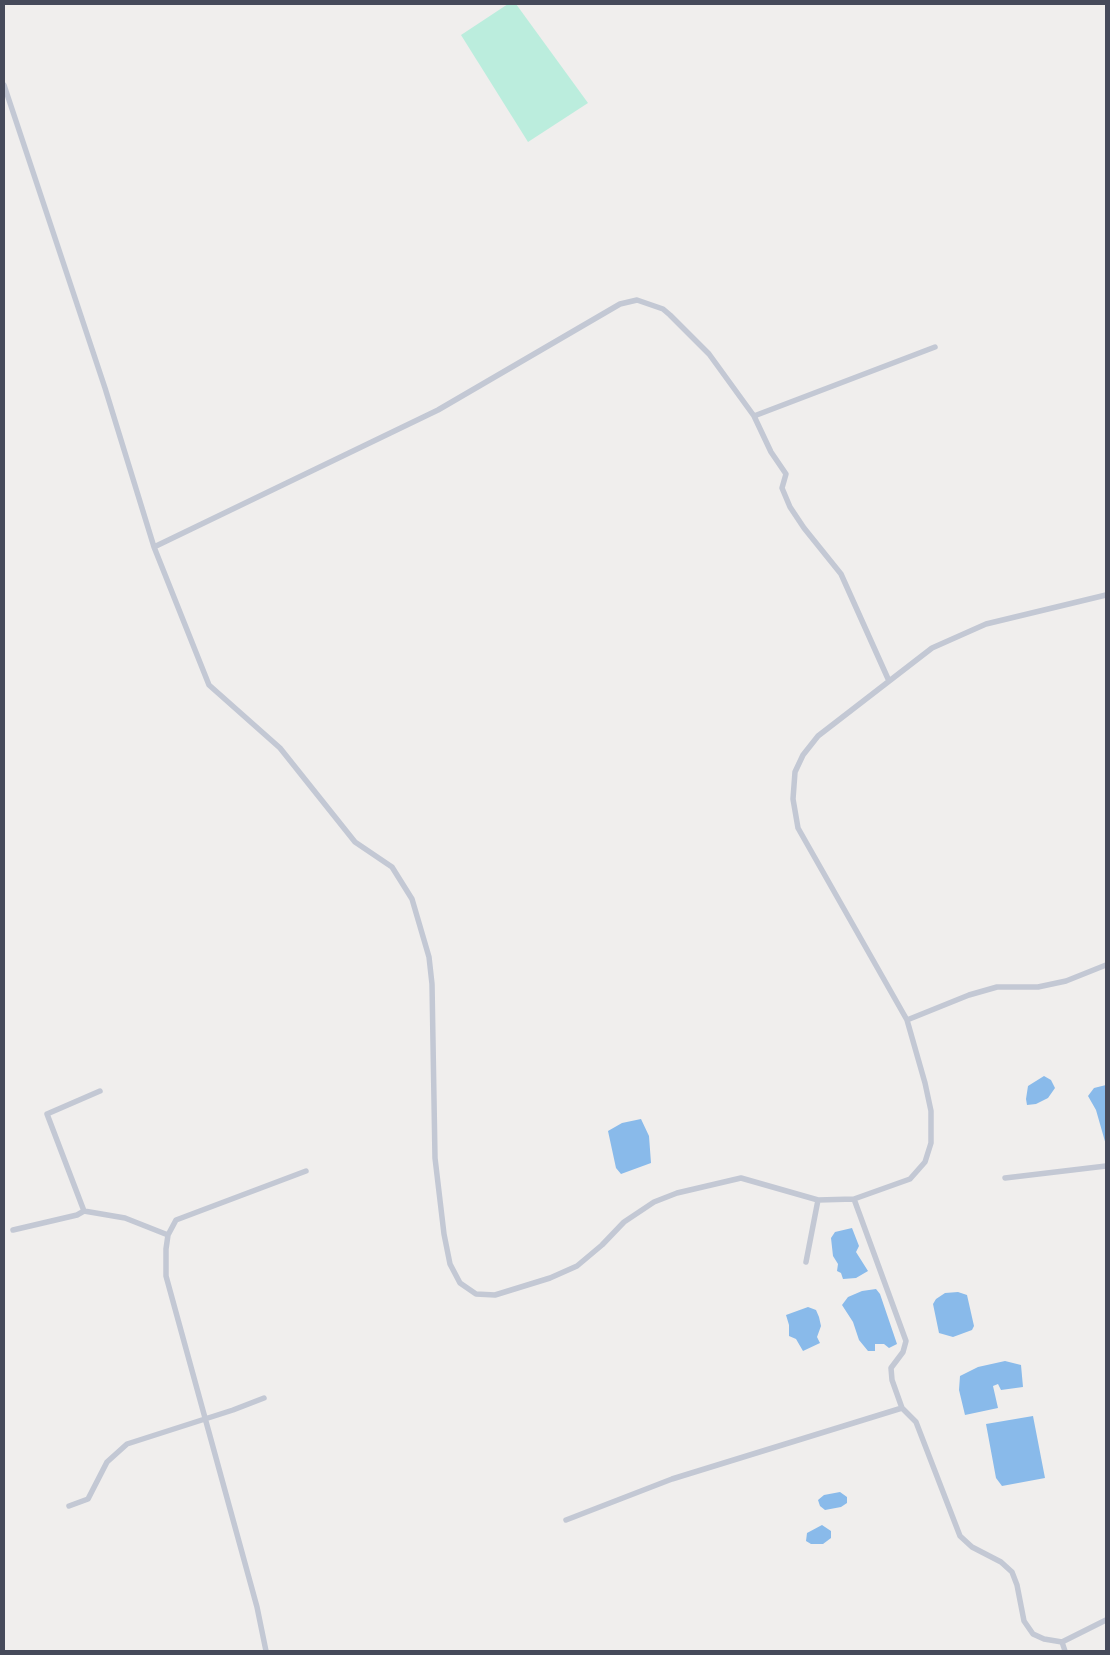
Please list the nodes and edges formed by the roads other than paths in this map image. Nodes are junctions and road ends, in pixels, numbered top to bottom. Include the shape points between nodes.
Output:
1 (4, 85) edge
2 (935, 347) dead end
3 (754, 416) junction
4 (154, 548) junction
5 (1106, 595) edge
6 (889, 681) junction
7 (1106, 965) edge
8 (907, 1020) junction
9 (100, 1091) dead end
10 (1106, 1166) edge
11 (306, 1171) dead end
12 (1005, 1178) dead end
13 (854, 1199) junction
14 (818, 1200) junction
15 (84, 1211) junction
16 (13, 1230) dead end
17 (168, 1235) junction
18 (806, 1262) dead end
19 (264, 1398) dead end
20 (902, 1408) junction
21 (205, 1419) junction
22 (69, 1506) dead end
23 (566, 1520) dead end
24 (1106, 1620) edge
25 (1062, 1642) junction
26 (266, 1651) edge
27 (1065, 1651) edge

1 - 4 street via 105,388
2 - 3 street
3 - 4 street via 709,354 670,315 637,300 620,304 438,410
3 - 6 street via 771,452 786,474 783,493 804,528 841,574
4 - 14 street via 209,685 280,748 355,842 392,867 412,899 429,958 432,984 438,1197 450,1264 460,1284 476,1294 495,1295 550,1278 577,1266 624,1222 654,1202 702,1186 741,1178
5 - 6 street via 986,624 958,635 932,648
6 - 8 street via 818,736 802,755 795,772 793,799 798,828
7 - 8 street via 1066,981 1038,987 997,987
8 - 13 street via 931,1111 931,1143 925,1162 910,1178
9 - 15 street via 47,1114
10 - 12 street
11 - 17 street via 176,1220
13 - 14 street
13 - 20 street via 906,1341 903,1352 891,1368
14 - 18 street
15 - 16 street
15 - 17 street via 125,1218
17 - 21 street via 166,1276
19 - 21 street
20 - 23 street via 672,1479
20 - 25 street via 916,1422 960,1536 1012,1572 1024,1621 1032,1634
21 - 22 street via 127,1444 107,1462 88,1499
21 - 26 street
24 - 25 street
25 - 27 street

